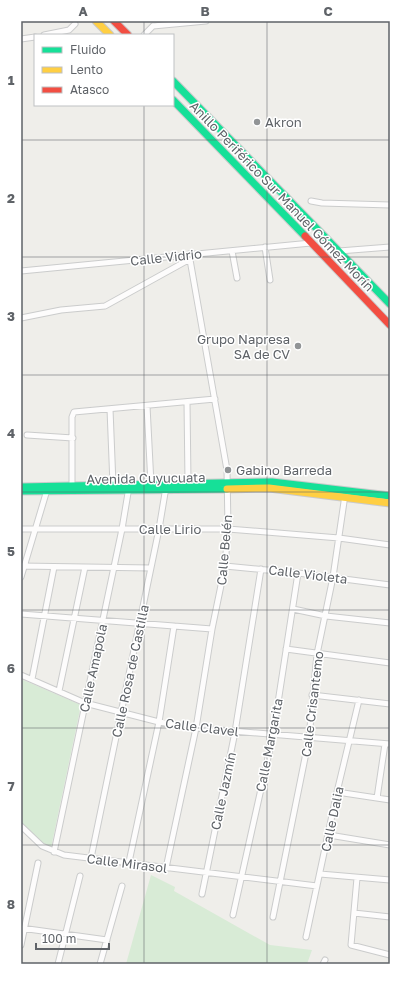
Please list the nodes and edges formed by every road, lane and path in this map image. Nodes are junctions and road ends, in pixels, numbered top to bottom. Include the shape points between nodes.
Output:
1 (96, 21) edge
2 (114, 21) edge
3 (206, 21) edge
4 (153, 23) edge
5 (75, 24) dead end
6 (49, 34) edge
7 (109, 34) edge
8 (127, 34) edge
9 (145, 34) edge
10 (34, 37) edge
11 (21, 39) edge
12 (174, 82) edge
13 (174, 101) edge
14 (311, 201) dead end
15 (390, 205) edge
16 (311, 243) junction
17 (390, 246) edge
18 (265, 247) junction
19 (232, 250) junction
20 (338, 251) junction
21 (189, 257) junction
22 (21, 271) edge
23 (237, 278) dead end
24 (270, 280) dead end
25 (390, 304) edge
26 (21, 318) edge
27 (390, 325) edge
28 (215, 399) junction
29 (187, 402) junction
30 (147, 406) junction
31 (110, 409) junction
32 (27, 435) dead end
33 (73, 438) junction
34 (188, 482) junction
35 (150, 484) junction
36 (72, 485) junction
37 (113, 485) junction
38 (228, 486) junction
39 (21, 487) edge
40 (129, 487) junction
41 (166, 487) junction
42 (86, 488) junction
43 (47, 489) junction
44 (21, 491) edge
45 (345, 493) junction
46 (390, 496) edge
47 (390, 503) edge
48 (21, 529) edge
49 (122, 529) junction
50 (159, 529) junction
51 (228, 529) junction
52 (35, 530) junction
53 (338, 538) junction
54 (390, 545) edge
55 (23, 566) edge
56 (225, 566) junction
57 (54, 567) junction
58 (85, 567) junction
59 (114, 567) junction
60 (152, 568) junction
61 (261, 568) junction
62 (298, 572) junction
63 (21, 577) edge
64 (333, 577) junction
65 (390, 585) edge
66 (293, 609) junction
67 (21, 614) edge
68 (45, 616) junction
69 (326, 616) junction
70 (74, 618) junction
71 (103, 620) junction
72 (140, 623) junction
73 (390, 623) edge
74 (174, 626) junction
75 (212, 629) junction
76 (286, 649) junction
77 (317, 654) junction
78 (390, 663) edge
79 (21, 675) edge
80 (32, 680) junction
81 (59, 691) junction
82 (312, 695) junction
83 (359, 700) junction
84 (85, 703) junction
85 (390, 704) edge
86 (122, 713) junction
87 (159, 722) junction
88 (196, 728) junction
89 (235, 732) junction
90 (272, 735) junction
91 (309, 738) junction
92 (349, 741) junction
93 (387, 744) edge
94 (337, 792) junction
95 (377, 798) junction
96 (390, 800) edge
97 (21, 826) edge
98 (329, 835) junction
99 (390, 845) edge
100 (54, 852) junction
101 (91, 858) junction
102 (129, 862) junction
103 (38, 863) dead end
104 (166, 868) junction
105 (206, 873) junction
106 (320, 874) junction
107 (80, 876) dead end
108 (242, 877) junction
109 (357, 878) junction
110 (390, 880) edge
111 (280, 882) junction
112 (122, 886) dead end
113 (317, 886) junction
114 (202, 894) dead end
115 (354, 913) junction
116 (232, 915) dead end
117 (273, 917) dead end
118 (390, 917) edge
119 (23, 928) edge
120 (66, 934) junction
121 (306, 937) dead end
122 (107, 940) junction
123 (21, 945) edge
124 (390, 954) edge
125 (58, 964) edge
126 (100, 964) edge

1 - 7 main road
2 - 8 main road
3 - 4 street
4 - 9 street
5 - 6 street via 69,30
10 - 11 street
12 - 20 main road, Anillo Periférico Sur Manuel Gómez Morín
13 - 16 main road, Anillo Periférico Sur Manuel Gómez Morín
14 - 15 street
16 - 18 street, Calle Vidrio
16 - 27 main road, Anillo Periférico Sur Manuel Gómez Morín
17 - 20 street
18 - 19 street, Calle Vidrio
18 - 24 street
19 - 21 street, Calle Vidrio
19 - 23 street
20 - 25 main road, Anillo Periférico Sur Manuel Gómez Morín
21 - 22 street, Calle Vidrio
21 - 26 street via 106,306 61,310
21 - 28 street, Calle Belén
28 - 29 street
28 - 38 street, Calle Belén
29 - 30 street
29 - 34 street
30 - 31 street
30 - 35 street
31 - 33 street via 73,413
31 - 37 street
32 - 33 street
33 - 36 street
34 - 38 main road, Avenida Cuyucuata
34 - 41 main road, Avenida Cuyucuata
35 - 40 main road, Avenida Cuyucuata
35 - 41 main road, Avenida Cuyucuata
36 - 42 main road, Avenida Cuyucuata
36 - 43 main road, Avenida Cuyucuata
37 - 40 main road, Avenida Cuyucuata
37 - 42 main road, Avenida Cuyucuata
38 - 41 main road, Avenida Cuyucuata
38 - 45 main road, Avenida Cuyucuata
38 - 51 street, Calle Belén
39 - 43 main road, Avenida Cuyucuata
40 - 41 main road, Avenida Cuyucuata
40 - 42 main road, Avenida Cuyucuata
40 - 49 street, Calle Amapola
41 - 50 street, Calle Rosa de Castilla
42 - 43 main road, Avenida Cuyucuata
43 - 44 main road, Avenida Cuyucuata
43 - 52 street
45 - 46 main road, Avenida Cuyucuata
45 - 47 main road, Avenida Cuyucuata
45 - 53 street, Calle Crisantemo
48 - 52 street, Calle Lirio
49 - 50 street, Calle Lirio
49 - 52 street, Calle Lirio
49 - 59 street, Calle Amapola
50 - 51 street, Calle Lirio
50 - 60 street, Calle Rosa de Castilla
51 - 53 street, Calle Lirio
51 - 56 street, Calle Belén
52 - 55 street
53 - 54 street, Calle Lirio
53 - 64 street, Calle Crisantemo
55 - 57 street
55 - 63 street
56 - 61 street, Calle Violeta
56 - 75 street, Calle Belén
57 - 58 street
57 - 68 street
58 - 59 street
58 - 70 street
59 - 60 street
59 - 71 street, Calle Amapola
60 - 72 street, Calle Rosa de Castilla
61 - 62 street, Calle Violeta
61 - 89 street, Calle Jazmín
62 - 64 street, Calle Violeta
62 - 66 street, Calle Margarita
64 - 65 street, Calle Violeta
64 - 69 street, Calle Crisantemo
66 - 69 street
66 - 76 street, Calle Margarita
67 - 68 street
68 - 70 street
68 - 80 street
69 - 73 street
69 - 77 street, Calle Crisantemo
70 - 71 street
70 - 81 street
71 - 72 street
71 - 84 street, Calle Amapola
72 - 74 street
72 - 86 street, Calle Rosa de Castilla
74 - 75 street
74 - 87 street
75 - 88 street, Calle Belén
76 - 77 street
76 - 90 street, Calle Margarita
77 - 78 street
77 - 82 street, Calle Crisantemo
79 - 80 street, Calle Clavel
80 - 81 street, Calle Clavel
81 - 84 street, Calle Clavel
82 - 83 street
82 - 91 street, Calle Crisantemo
83 - 85 street
83 - 92 street, Calle Dalia
84 - 86 street, Calle Clavel
84 - 100 street, Calle Amapola
86 - 87 street, Calle Clavel
86 - 101 street, Calle Rosa de Castilla
87 - 88 street, Calle Clavel
87 - 102 street
88 - 89 street, Calle Clavel
88 - 104 street, Calle Belén
89 - 90 street, Calle Clavel
89 - 105 street, Calle Jazmín
90 - 91 street, Calle Clavel
90 - 108 street, Calle Margarita
91 - 92 street, Calle Clavel
91 - 111 street, Calle Crisantemo
92 - 93 street, Calle Clavel
92 - 94 street, Calle Dalia
93 - 95 street
94 - 95 street
94 - 98 street, Calle Dalia
95 - 96 street
97 - 100 street, Calle Mirasol via 37,842
98 - 99 street
98 - 106 street, Calle Dalia
100 - 101 street, Calle Mirasol
101 - 102 street, Calle Mirasol
102 - 104 street, Calle Mirasol
103 - 119 street
104 - 105 street, Calle Mirasol
105 - 108 street, Calle Mirasol
105 - 114 street, Calle Jazmín
106 - 109 street
106 - 113 street, Calle Dalia
107 - 120 street
108 - 111 street, Calle Mirasol
108 - 116 street, Calle Margarita
109 - 110 street
109 - 115 street
111 - 113 street, Calle Mirasol
111 - 117 street, Calle Crisantemo
112 - 122 street
113 - 121 street, Calle Dalia
115 - 118 street
115 - 124 street via 351,945
119 - 120 street
119 - 123 street
120 - 122 street
120 - 125 street
122 - 126 street

